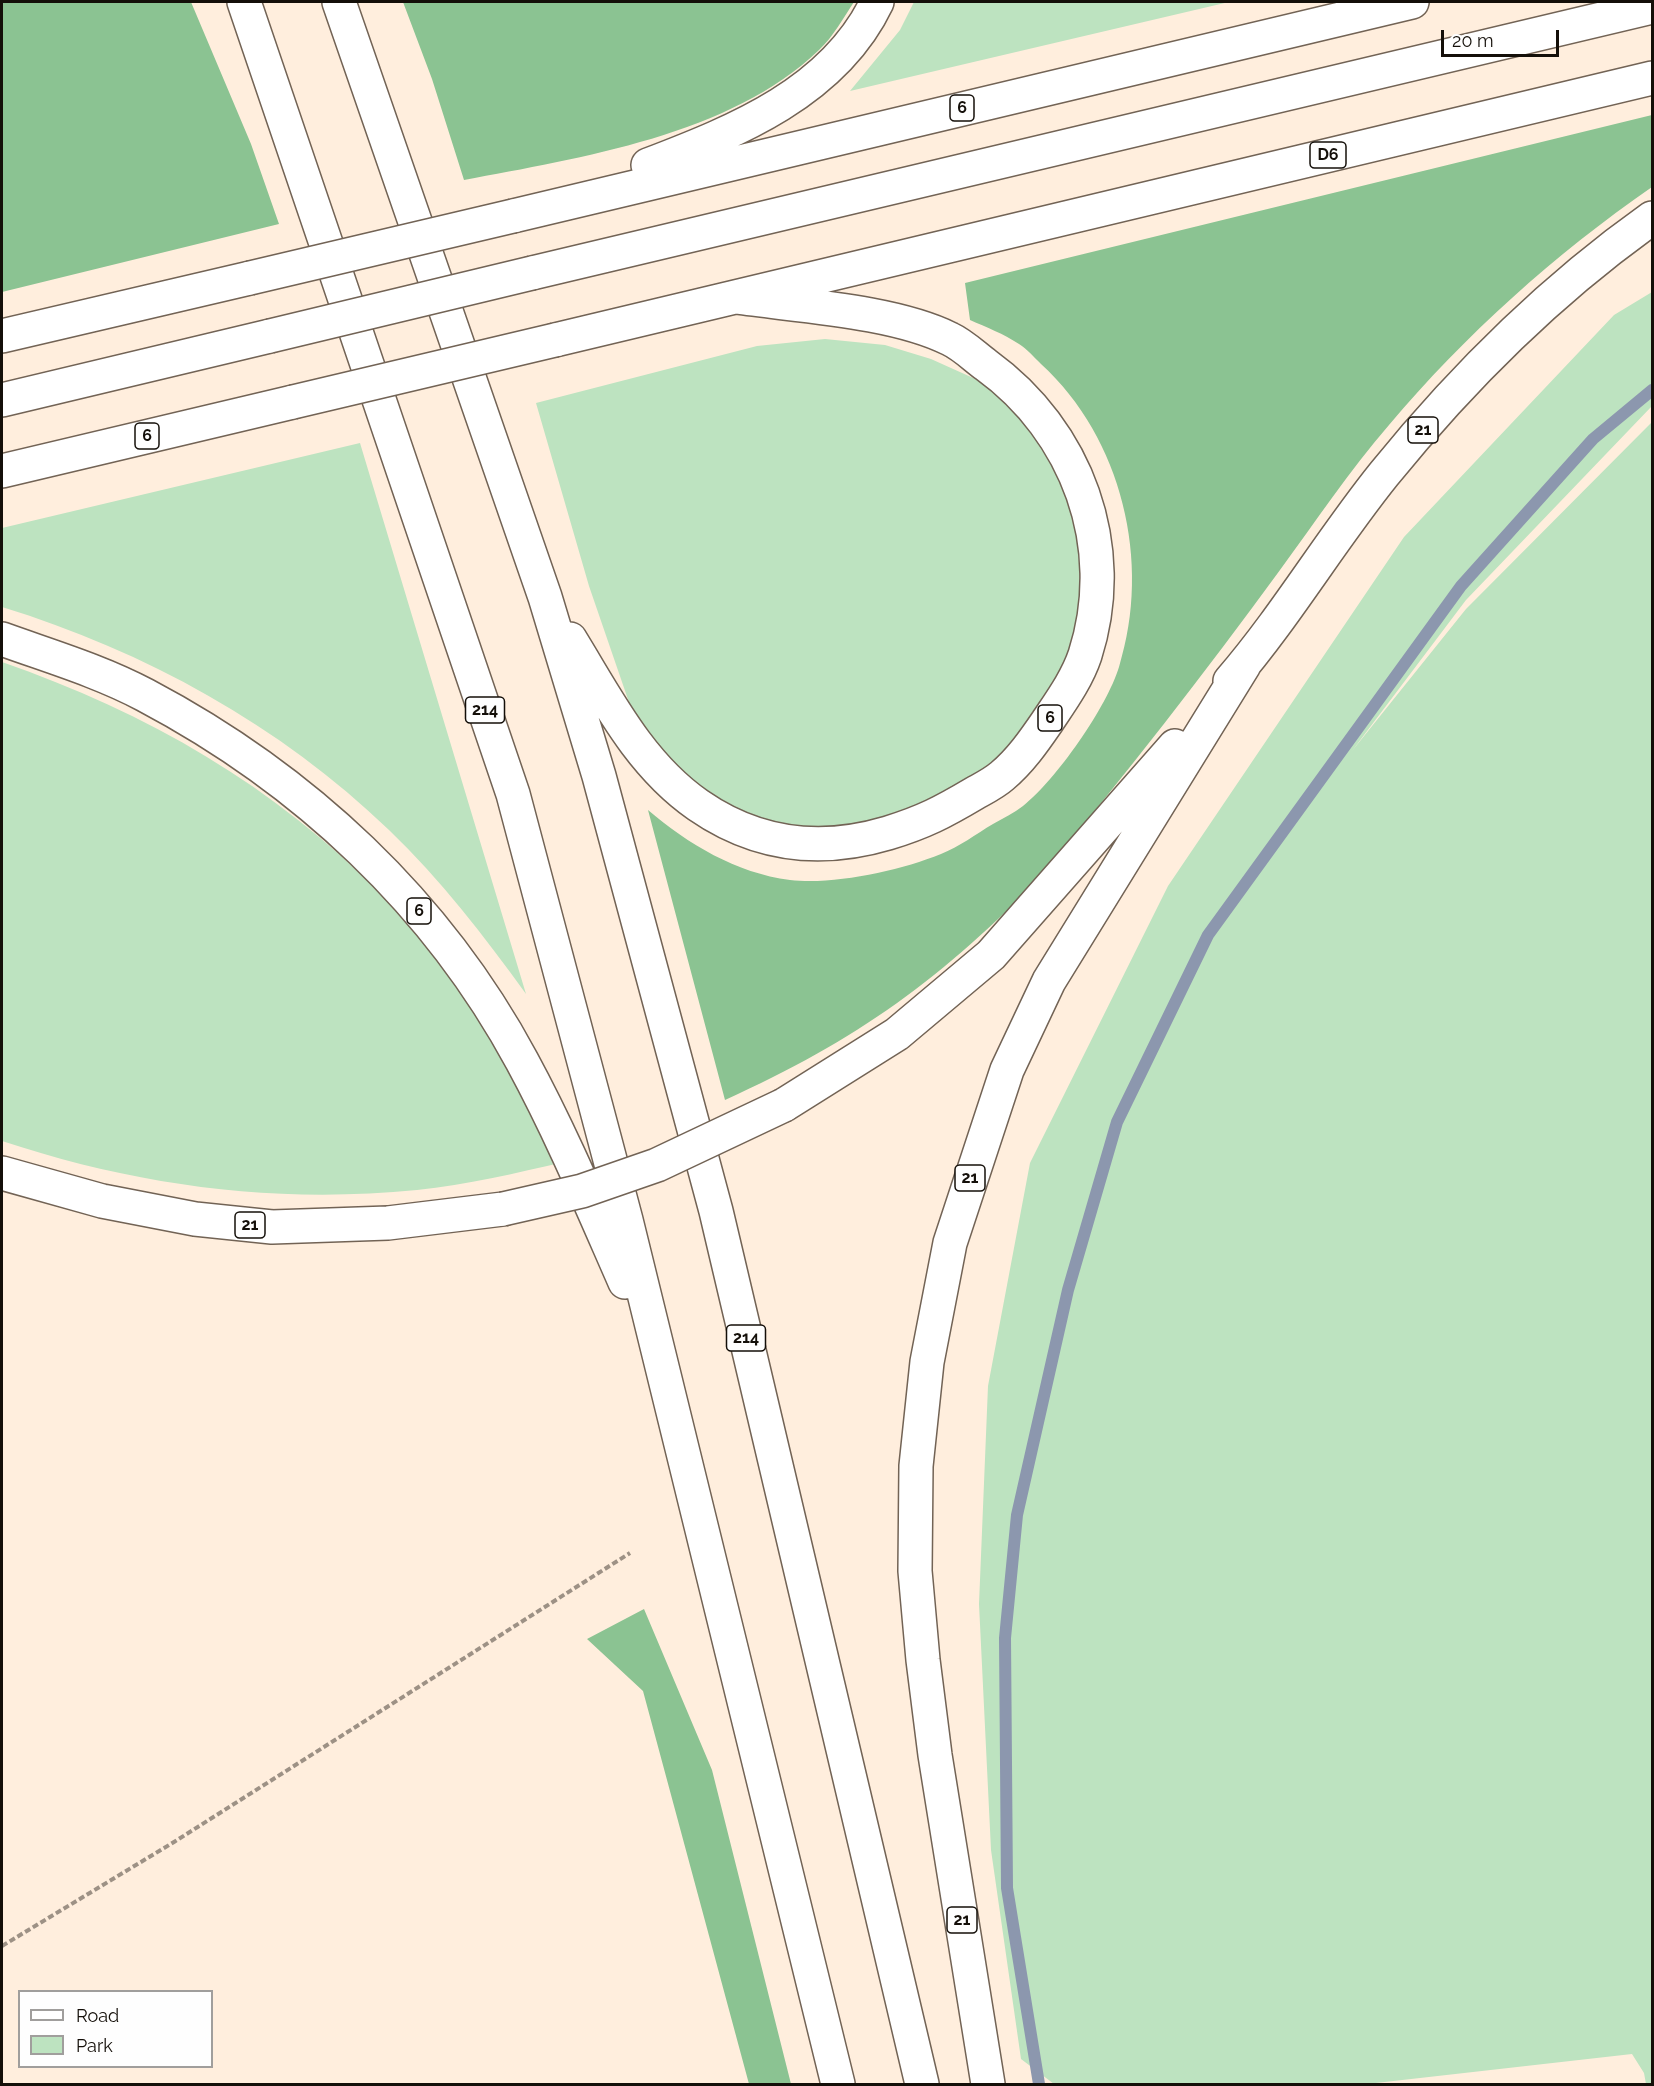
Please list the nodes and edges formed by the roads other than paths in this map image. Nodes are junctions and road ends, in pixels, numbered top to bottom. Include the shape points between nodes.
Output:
1 (226, 2) edge
2 (244, 2) edge
3 (339, 2) edge
4 (346, 2) edge
5 (877, 2) edge
6 (1412, 2) edge
7 (1653, 7) edge
8 (352, 38) junction
9 (272, 77) junction
10 (1653, 78) edge
11 (513, 216) junction
12 (1653, 218) edge
13 (1004, 233) joint
14 (736, 297) junction
15 (2, 336) edge
16 (2, 400) edge
17 (2, 471) edge
18 (545, 597) junction
19 (2, 639) edge
20 (1244, 665) junction
21 (2, 1173) edge
22 (657, 1355) junction
23 (838, 2085) edge
24 (922, 2085) edge
25 (988, 2085) edge

1 - 9 main road
2 - 9 main road, 214
3 - 8 main road, 214
4 - 8 main road
5 - 11 main road, 6 via 835,64 752,121
6 - 11 main road, 6
7 - 16 main road, bridge
8 - 18 main road, 214
9 - 22 main road, 214 via 513,794 626,1220
10 - 13 main road, D6
11 - 15 main road, 6, bridge
12 - 20 main road, 21 via 1536,310 1457,391 1384,474
13 - 14 main road, 6
14 - 17 main road, 6, bridge
14 - 18 main road, 6 via 899,320 951,339 999,374 1037,409 1068,456 1085,497 1095,547 1096,604 1085,657 1064,697 1032,744 1001,777 928,821 855,843 794,844 745,831 698,805 651,765
18 - 24 main road, 214 via 599,776 716,1211
19 - 22 main road, 6 via 144,694 234,748 324,814 404,892 471,979 521,1059 561,1137
20 - 21 main road, 21, bridge via 991,955 897,1034 784,1105 657,1165 582,1191 503,1209 388,1223 272,1227 195,1219 102,1201
20 - 25 main road, 21 via 1049,981 1007,1070 950,1243 927,1362 916,1466 915,1571 935,1755
22 - 23 main road, 214

